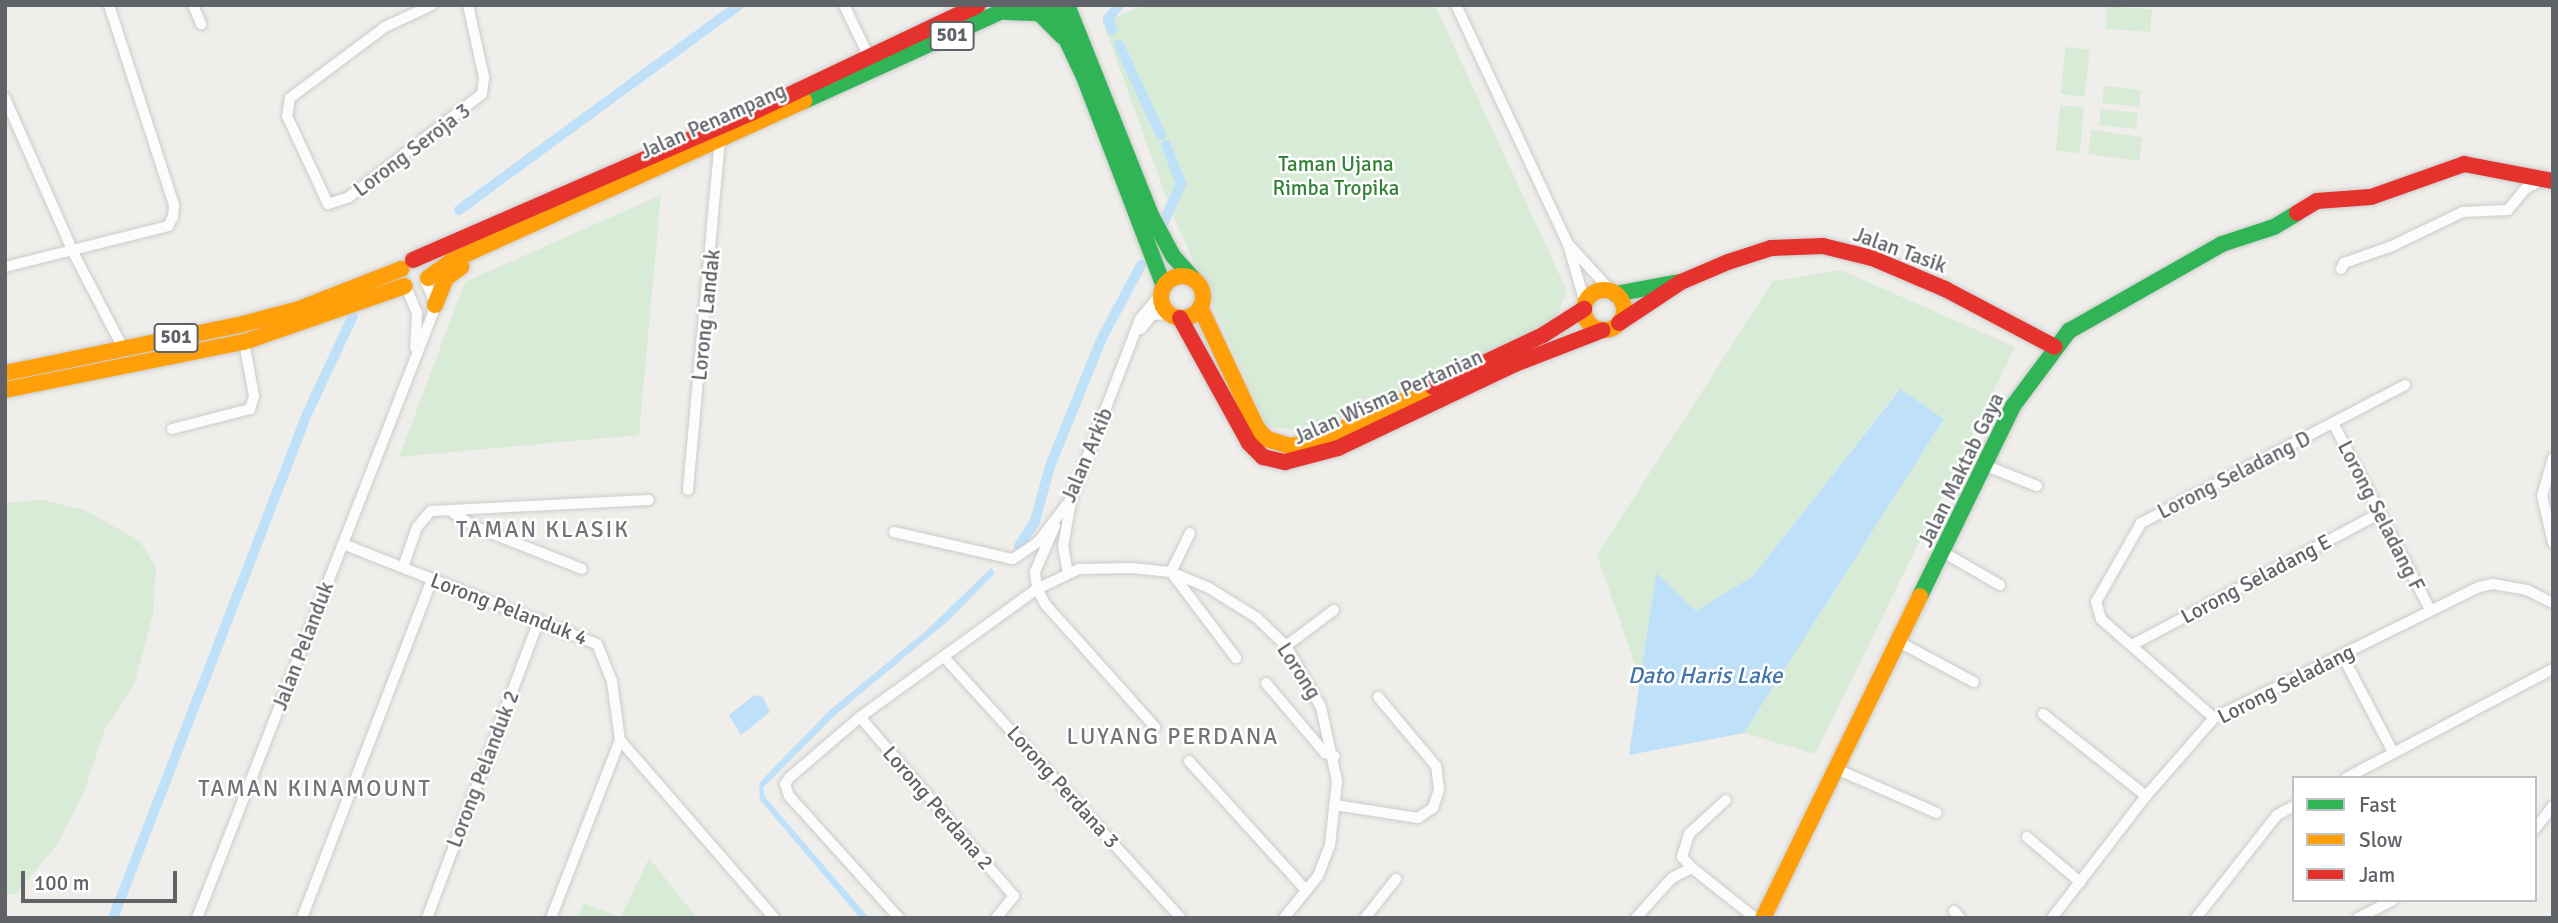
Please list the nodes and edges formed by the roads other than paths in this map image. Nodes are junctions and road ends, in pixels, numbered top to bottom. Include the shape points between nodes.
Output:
1 (109, 5) edge
2 (193, 5) edge
3 (432, 5) edge
4 (468, 5) edge
5 (844, 5) edge
6 (978, 5) edge
7 (1016, 5) edge
8 (1456, 5) edge
9 (413, 7) edge
10 (1059, 9) edge
11 (997, 14) junction
12 (201, 24) dead end
13 (1062, 36) junction
14 (873, 64) junction
15 (5, 98) edge
16 (751, 113) junction
17 (700, 135) junction
18 (720, 140) junction
19 (2506, 172) junction
20 (2548, 180) edge
21 (2519, 195) junction
22 (539, 220) junction
23 (1568, 244) junction
24 (74, 254) junction
25 (5, 267) edge
26 (401, 268) junction
27 (2341, 269) dead end
28 (1193, 278) junction
29 (427, 280) junction
30 (1681, 282) junction
31 (405, 286) junction
32 (1163, 289) junction
33 (1613, 293) junction
34 (435, 305) junction
35 (1585, 306) junction
36 (1200, 307) junction
37 (1175, 316) junction
38 (1619, 323) junction
39 (1603, 330) junction
40 (1136, 337) junction
41 (244, 342) junction
42 (2055, 347) junction
43 (127, 356) junction
44 (5, 373) edge
45 (409, 375) junction
46 (2405, 385) dead end
47 (5, 390) edge
48 (2333, 423) junction
49 (172, 429) dead end
50 (2553, 458) edge
51 (1984, 465) junction
52 (2038, 486) dead end
53 (688, 490) dead end
54 (1071, 499) junction
55 (649, 500) dead end
56 (451, 510) junction
57 (2380, 513) junction
58 (1057, 520) junction
59 (894, 532) dead end
60 (1190, 533) dead end
61 (2553, 543) edge
62 (343, 544) junction
63 (1943, 552) junction
64 (403, 568) junction
65 (582, 569) dead end
66 (1073, 572) junction
67 (1171, 572) junction
68 (432, 579) junction
69 (2000, 584) dead end
70 (1037, 589) junction
71 (2553, 603) edge
72 (2430, 609) junction
73 (1334, 610) dead end
74 (539, 620) junction
75 (1899, 642) junction
76 (2132, 645) junction
77 (1286, 646) junction
78 (2342, 656) junction
79 (944, 657) junction
80 (1236, 658) dead end
81 (2553, 669) edge
82 (1974, 682) dead end
83 (1266, 683) dead end
84 (1378, 697) dead end
85 (2043, 714) dead end
86 (860, 717) junction
87 (2214, 718) junction
88 (1154, 727) dead end
89 (620, 740) junction
90 (2393, 752) junction
91 (1335, 756) junction
92 (1189, 761) dead end
93 (1834, 768) junction
94 (2350, 776) edge
95 (2146, 796) junction
96 (1726, 800) dead end
97 (1335, 805) junction
98 (2553, 806) edge
99 (2292, 807) edge
100 (1937, 813) dead end
101 (2537, 826) edge
102 (2027, 837) dead end
103 (1692, 868) junction
104 (1396, 879) dead end
105 (2080, 882) junction
106 (1306, 891) junction
107 (2389, 902) edge
108 (197, 918) edge
109 (302, 918) edge
110 (427, 918) edge
111 (551, 918) edge
112 (774, 918) edge
113 (899, 918) edge
114 (996, 918) edge
115 (1181, 918) edge
116 (1284, 918) edge
117 (1365, 918) edge
118 (1636, 918) edge
119 (1755, 918) edge
120 (1763, 918) edge
121 (2052, 918) edge
122 (2196, 918) edge
123 (2358, 918) edge

1 - 24 street via 174,205 168,226
2 - 12 street
3 - 9 street, Lorong Seroja 3
4 - 9 street, Lorong Seroja 3 via 484,77 482,94 349,197 328,204 287,116 290,98
5 - 14 street
6 - 14 street, Jalan Penampang / 501
7 - 11 street, Jalan Penampang / 501
8 - 23 street
10 - 13 street
10 - 28 street via 1166,246
11 - 13 street via 1033,10
11 - 14 street, Jalan Penampang / 501
13 - 32 street via 1084,77
14 - 16 street, Jalan Penampang / 501
14 - 18 street, Jalan Penampang / 501
15 - 24 street
16 - 17 street, Jalan Penampang / 501
16 - 18 street
17 - 18 street
17 - 26 street, Jalan Penampang / 501
18 - 22 street, Jalan Penampang / 501
18 - 53 street, Lorong Landak
19 - 20 street, Jalan Maktab Gaya
19 - 21 street
19 - 42 street, Jalan Maktab Gaya via 2453,166 2379,195 2317,201 2274,227 2222,244 2095,313
20 - 21 street
21 - 27 street via 2508,210 2463,212 2344,263
22 - 29 street, Jalan Penampang / 501 via 451,261
22 - 34 street via 508,244 451,272
23 - 33 street
23 - 35 street
24 - 25 street
24 - 43 street
26 - 29 street via 426,267
26 - 31 street
26 - 43 street, Jalan Penampang / 501 via 343,292
28 - 32 street via 1180,275
28 - 36 street via 1202,288
29 - 31 street, Jalan Penampang / 501 via 417,289
29 - 34 street
30 - 33 street, Jalan Tasik
30 - 38 street, Jalan Tasik
30 - 42 street, Jalan Tasik via 1771,248 1823,246 1872,258 1945,289
31 - 41 street, Jalan Penampang / 501
31 - 45 street, Jalan Pelanduk via 414,300 417,325
32 - 37 street
32 - 40 street, Jalan Arkib via 1147,305
33 - 35 street via 1596,292
33 - 38 street via 1623,309
34 - 45 street, Jalan Pelanduk
35 - 36 street, Jalan Wisma Pertanian via 1544,335 1314,442 1290,446 1267,439 1256,428
35 - 39 street via 1591,325
36 - 37 street
37 - 39 street, Jalan Wisma Pertanian via 1249,443 1263,457 1285,462 1338,448 1515,364
37 - 40 street, Jalan Arkib via 1150,316
38 - 39 street
40 - 54 street, Jalan Arkib
41 - 43 street, Jalan Penampang / 501
41 - 49 street via 254,396 250,409
42 - 51 street, Jalan Maktab Gaya via 2013,406
43 - 44 street, Jalan Penampang / 501
43 - 47 street, Jalan Penampang / 501
45 - 62 street, Jalan Pelanduk
46 - 48 street, Lorong Seladang D
48 - 57 street, Lorong Seladang F
48 - 76 street, Lorong Seladang D via 2141,523 2096,601 2101,619
50 - 61 street via 2542,496
51 - 52 street
51 - 63 street, Jalan Maktab Gaya
54 - 58 street, Jalan Arkib
54 - 66 street via 1066,535
55 - 56 street
56 - 64 street via 431,511 422,517
56 - 65 street via 473,526
57 - 72 street, Lorong Seladang F
57 - 76 street, Lorong Seladang E
58 - 59 street, Jalan Arkib via 1038,542 1013,559
58 - 70 street via 1035,572
60 - 67 street
62 - 64 street, Lorong Pelanduk 4
62 - 108 street, Jalan Pelanduk
63 - 69 street
63 - 75 street, Jalan Maktab Gaya
64 - 68 street, Lorong Pelanduk 4
66 - 67 street, Lorong
66 - 70 street
67 - 77 street, Lorong via 1231,600
67 - 80 street
68 - 74 street, Lorong Pelanduk 4
68 - 109 street
70 - 79 street
70 - 88 street
71 - 72 street, Lorong Seladang via 2527,590 2493,584
72 - 78 street, Lorong Seladang
73 - 77 street
74 - 89 street, Lorong Pelanduk 4 via 597,644 612,681
74 - 110 street, Lorong Pelanduk 2
75 - 82 street
75 - 93 street, Jalan Maktab Gaya
76 - 87 street, Lorong Seladang D
77 - 91 street, Lorong via 1311,683
78 - 87 street, Lorong Seladang
78 - 90 street
79 - 86 street
79 - 115 street, Lorong Perdana 3
81 - 90 street
83 - 91 street via 1325,753
84 - 97 street via 1436,766 1439,789 1433,808 1418,818
85 - 95 street
86 - 113 street via 785,784 789,796
86 - 114 street, Lorong Perdana 2 via 1014,900
87 - 95 street, Lorong Seladang
89 - 111 street
89 - 112 street
90 - 94 street
91 - 97 street, Lorong
92 - 106 street
93 - 100 street
93 - 120 street, Jalan Maktab Gaya
95 - 105 street, Lorong Seladang
96 - 103 street via 1689,834 1682,857
97 - 106 street, Lorong via 1330,845 1318,876
98 - 101 street
99 - 122 street via 2277,815
102 - 105 street
103 - 118 street via 1672,878
103 - 119 street
104 - 117 street
105 - 121 street, Lorong Seladang
106 - 116 street, Lorong
107 - 123 street

